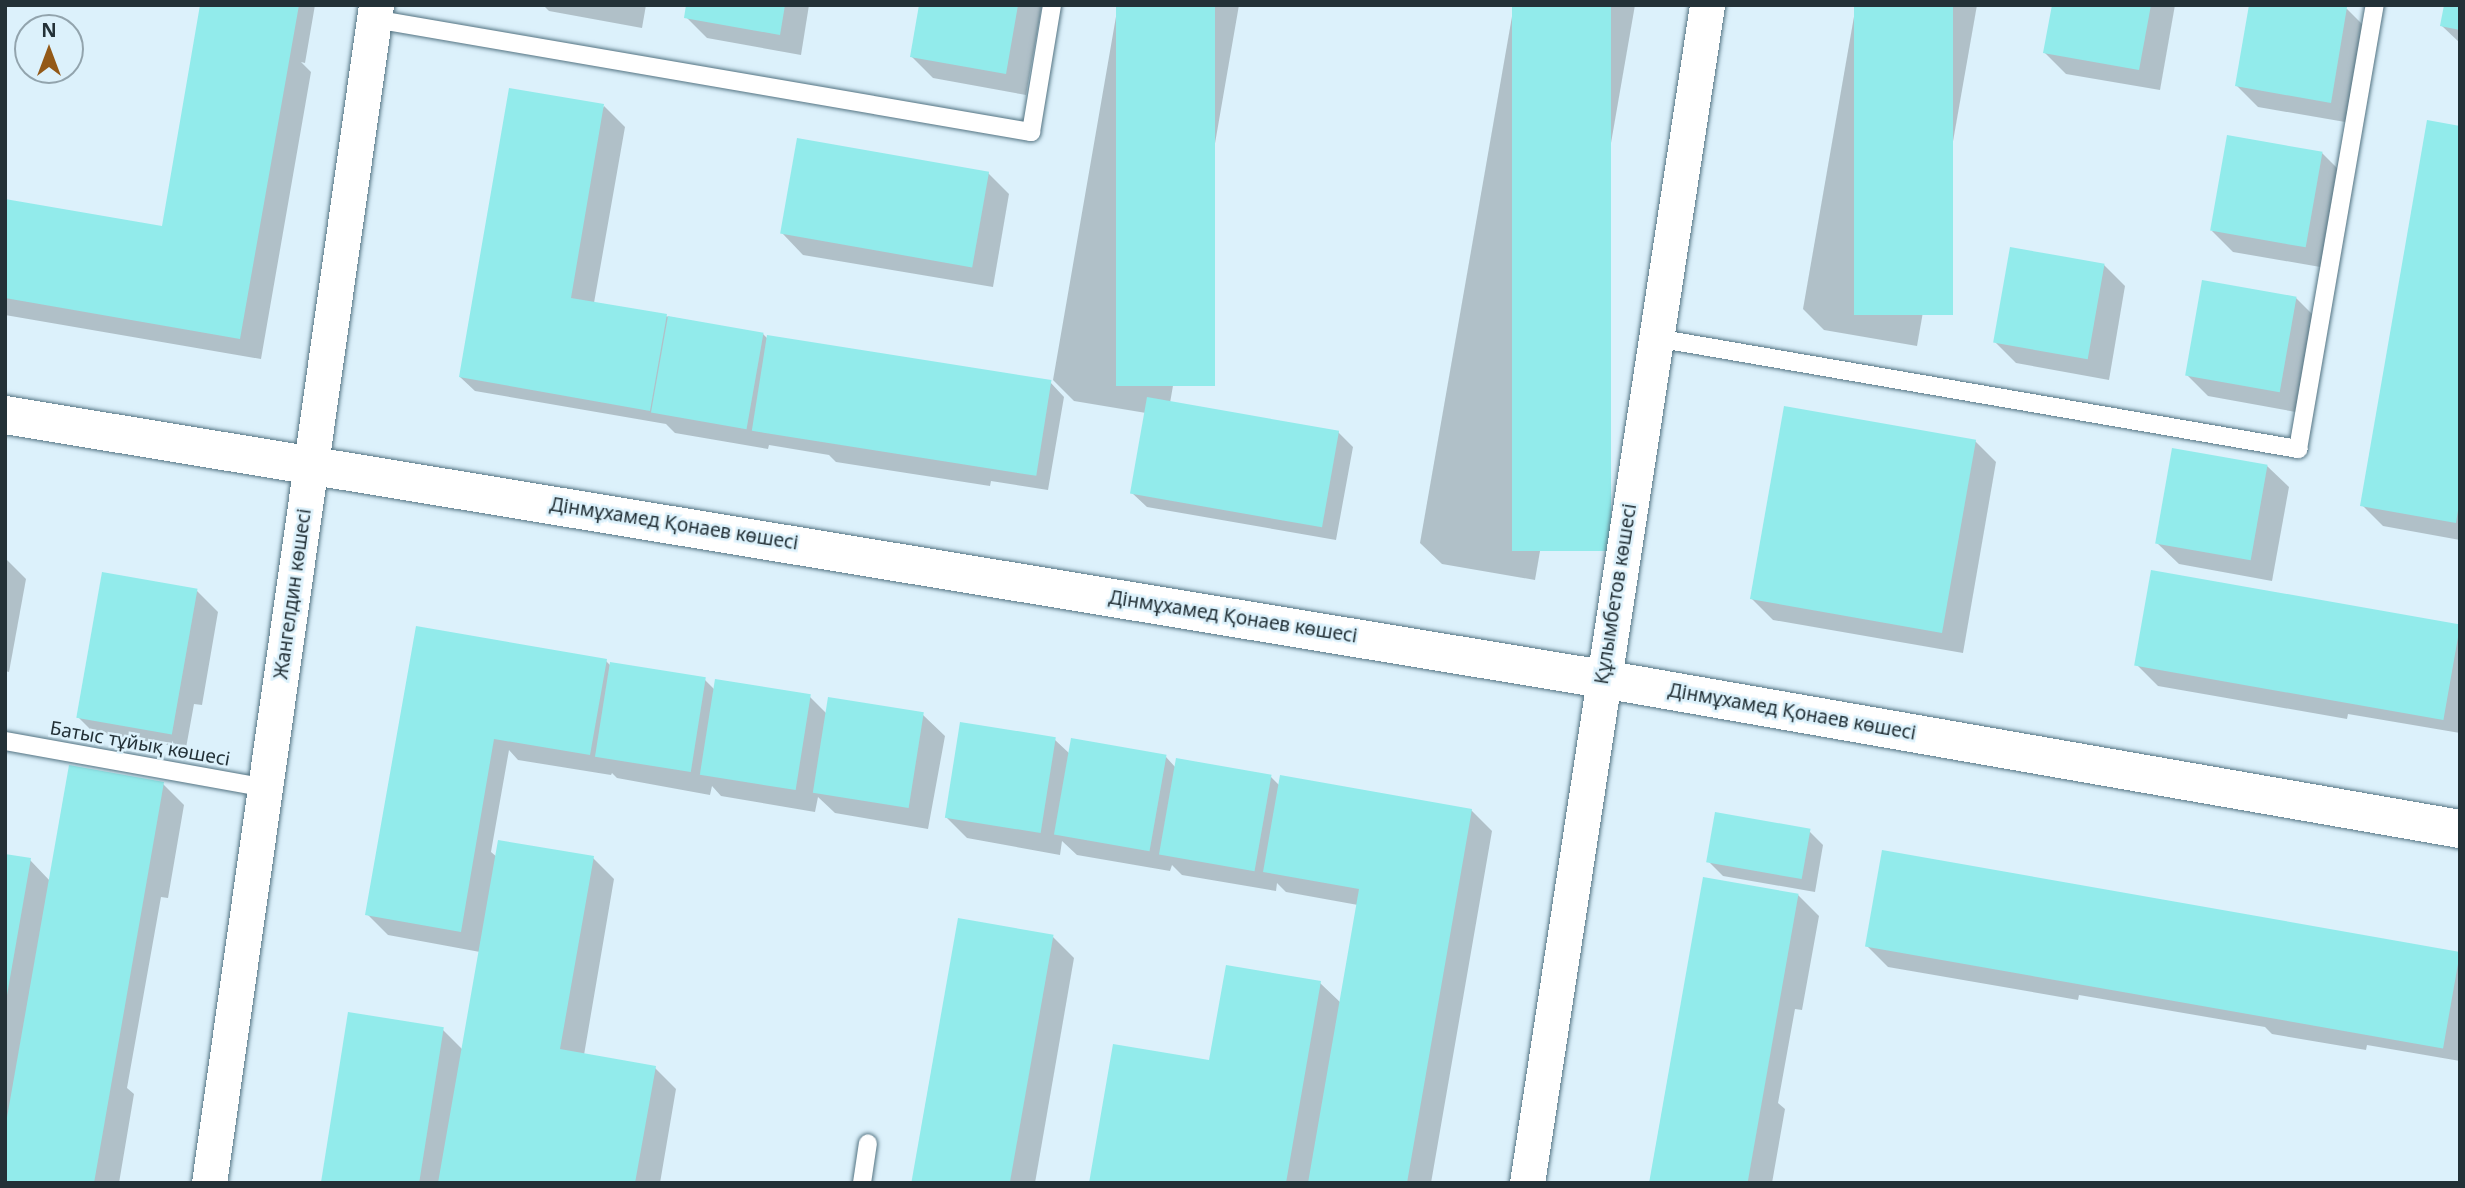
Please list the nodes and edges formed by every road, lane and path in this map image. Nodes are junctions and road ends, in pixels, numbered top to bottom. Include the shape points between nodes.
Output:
1 (1052, 5) edge
2 (1707, 5) edge
3 (2375, 5) edge
4 (375, 12) edge
5 (1656, 338) junction
6 (5, 415) edge
7 (311, 464) junction
8 (1603, 679) junction
9 (5, 741) edge
10 (267, 788) junction
11 (2460, 829) edge
12 (868, 1143) dead end
13 (209, 1183) edge
14 (862, 1183) edge
15 (1527, 1183) edge

1 - 4 lane via 1031,132
2 - 5 street, Құлымбетов көшесі
3 - 5 lane via 2298,449
4 - 7 street, Жангелдин көшесі
5 - 8 street, Құлымбетов көшесі
6 - 7 street, Дінмұхамед Қонаев көшесі
7 - 8 street, Дінмұхамед Қонаев көшесі
7 - 10 street, Жангелдин көшесі
8 - 11 street, Дінмұхамед Қонаев көшесі
8 - 15 street, Құлымбетов көшесі
9 - 10 lane, Батыс тұйық көшесі
10 - 13 street, Жангелдин көшесі
12 - 14 lane

